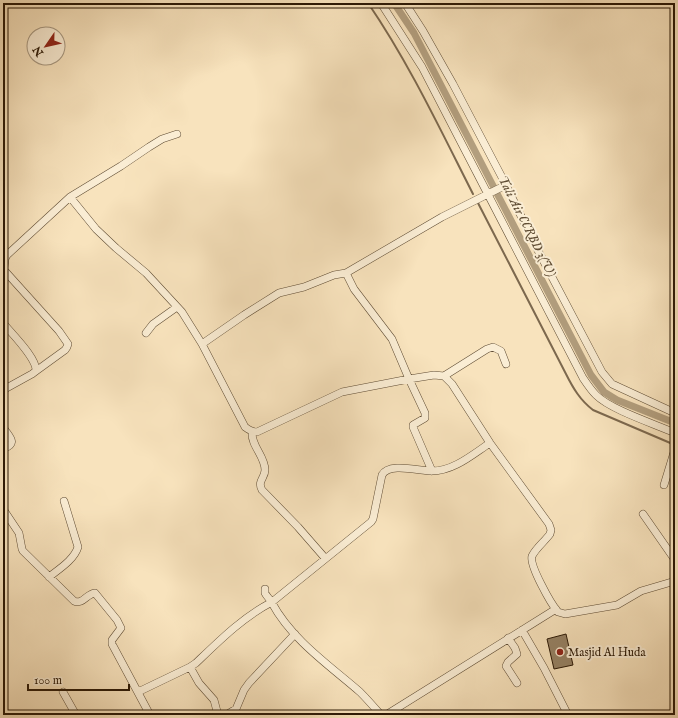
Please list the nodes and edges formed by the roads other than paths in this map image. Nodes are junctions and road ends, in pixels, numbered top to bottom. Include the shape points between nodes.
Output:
1 (381, 3) edge
2 (405, 3) edge
3 (177, 134) dead end
4 (504, 186) junction
5 (491, 192) junction
6 (70, 197) junction
7 (4, 273) edge
8 (346, 273) junction
9 (177, 307) junction
10 (3, 323) edge
11 (146, 333) dead end
12 (202, 344) junction
13 (506, 364) dead end
14 (36, 371) junction
15 (444, 376) junction
16 (409, 379) junction
17 (3, 390) edge
18 (675, 412) edge
19 (3, 427) edge
20 (252, 432) junction
21 (675, 433) edge
22 (490, 443) junction
23 (3, 449) edge
24 (675, 449) edge
25 (432, 471) junction
26 (664, 485) dead end
27 (64, 501) dead end
28 (3, 509) edge
29 (643, 514) dead end
30 (325, 558) junction
31 (675, 560) edge
32 (49, 577) junction
33 (675, 581) edge
34 (265, 589) dead end
35 (272, 602) junction
36 (556, 609) junction
37 (522, 630) junction
38 (295, 634) junction
39 (508, 638) junction
40 (190, 667) junction
41 (517, 683) dead end
42 (63, 692) dead end
43 (138, 692) junction
44 (391, 714) edge
45 (76, 715) edge
46 (150, 715) edge
47 (218, 715) edge
48 (226, 715) edge
49 (381, 715) edge
50 (568, 715) edge

1 - 5 street via 422,67
2 - 4 street via 453,84
3 - 6 street via 149,147
4 - 5 street
4 - 18 street via 602,372 612,384
5 - 8 street via 442,217
5 - 21 street via 591,390 597,397 617,408
6 - 7 street via 10,252 5,259
6 - 9 street via 96,229 146,273
7 - 14 street via 59,331 68,344 65,350
8 - 12 street via 279,293
8 - 16 street via 354,289 392,339
9 - 11 street via 153,324
9 - 12 street
10 - 14 street via 34,362
12 - 20 street via 245,427
13 - 15 street via 501,351 493,347
14 - 17 street
15 - 16 street
15 - 22 street via 452,384
16 - 20 street via 342,392 262,430
16 - 25 street via 426,416 413,425 413,430
19 - 23 street via 12,442
20 - 30 street via 253,443 265,469 260,482 262,490
22 - 25 street via 448,469
22 - 36 street via 549,524 550,534 533,555 532,563
24 - 26 street
25 - 30 street via 401,468 388,469 384,472 371,522
27 - 32 street via 78,547 76,553
28 - 32 street via 19,533 22,549
29 - 31 street
30 - 35 street
32 - 43 street via 77,603 94,593 117,620 120,628 112,644
33 - 36 street via 641,591 608,607 565,614
34 - 35 street via 266,596
35 - 38 street
35 - 40 street via 251,614
36 - 37 street
37 - 39 street
37 - 50 street
38 - 48 street via 249,683 236,709
38 - 49 street
39 - 41 street via 517,654 506,666
39 - 44 street
40 - 43 street
40 - 47 street via 199,683 214,700
42 - 45 street
43 - 46 street

